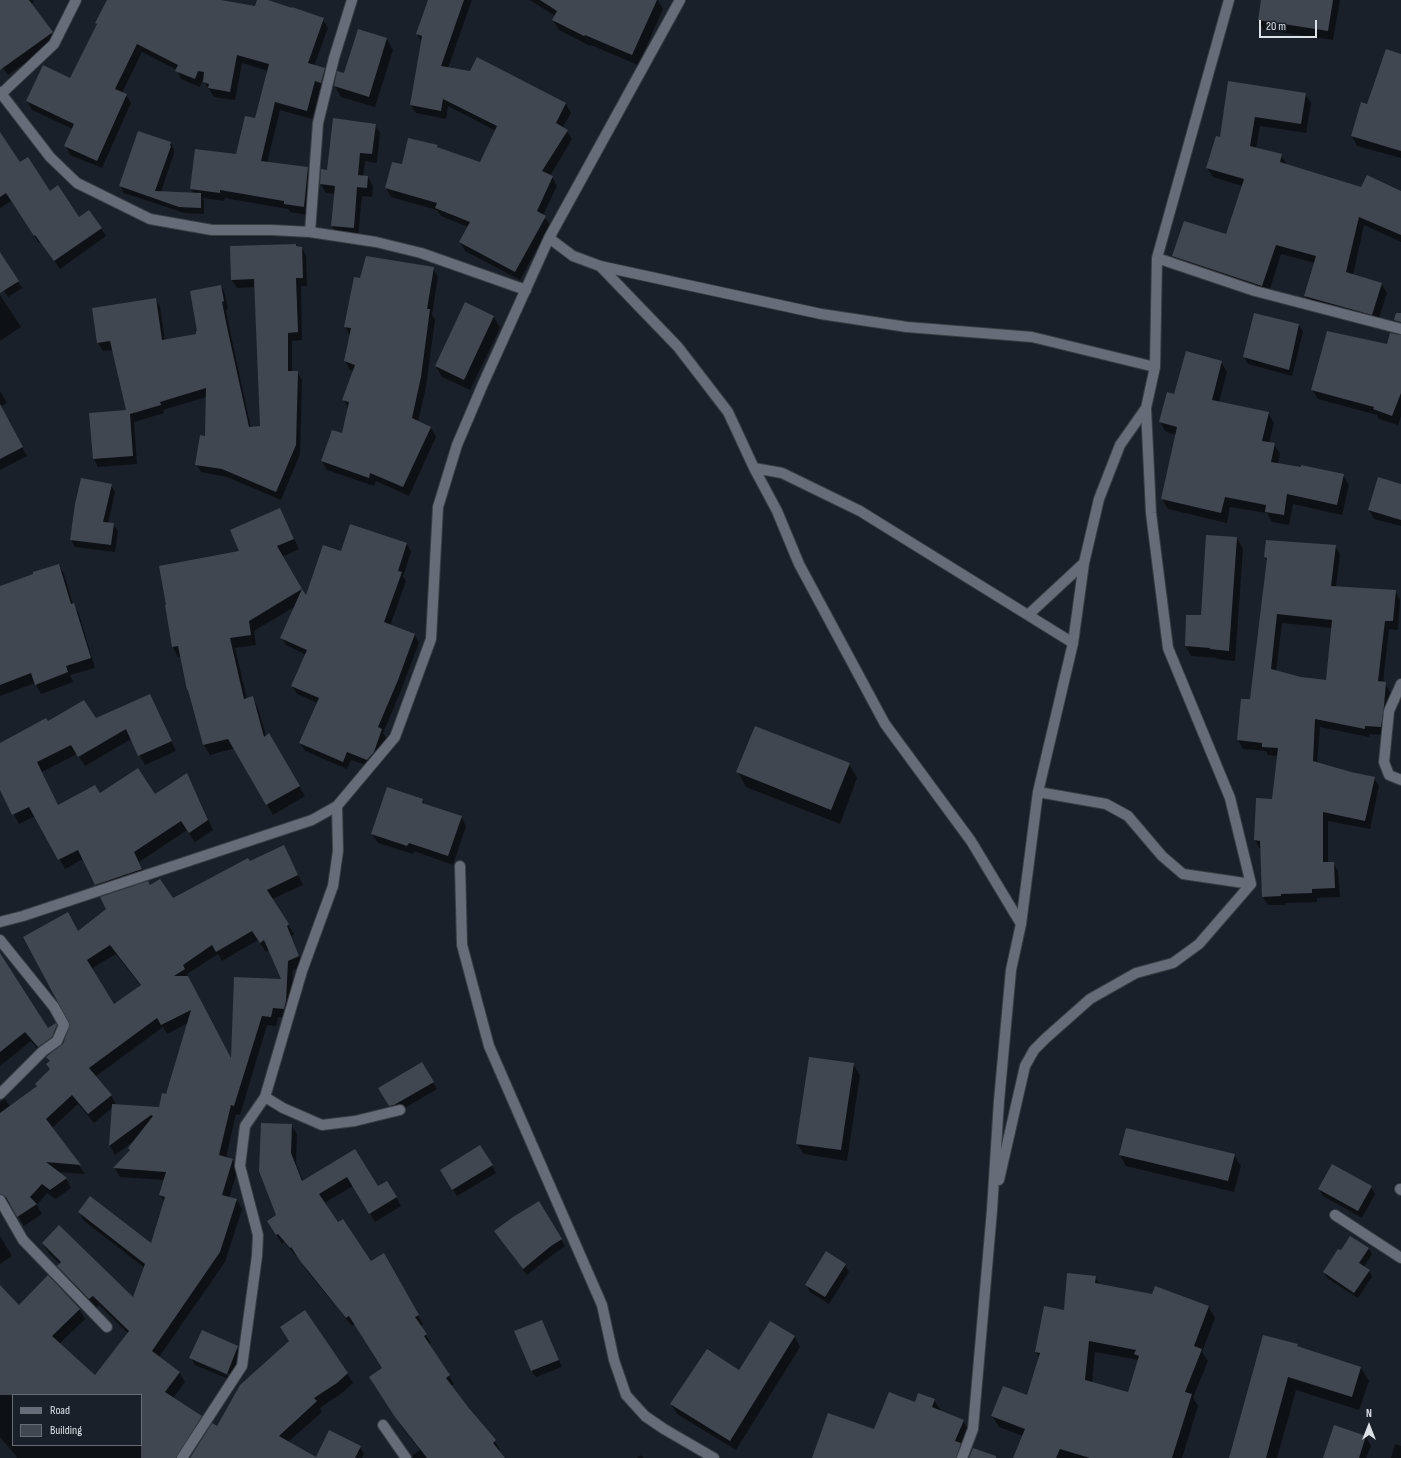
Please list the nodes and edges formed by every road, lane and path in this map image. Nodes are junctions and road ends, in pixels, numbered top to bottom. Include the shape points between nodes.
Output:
1 (76, 0) edge
2 (352, 0) edge
3 (680, 0) edge
4 (1229, 0) edge
5 (1, 93) edge
6 (310, 232) junction
7 (549, 238) junction
8 (1156, 258) junction
9 (600, 266) junction
10 (526, 290) junction
11 (1401, 329) edge
12 (1155, 367) junction
13 (1146, 408) junction
14 (754, 468) junction
15 (1084, 563) junction
16 (1028, 615) junction
17 (1072, 643) junction
18 (1401, 684) edge
19 (1401, 780) edge
20 (1038, 792) junction
21 (337, 806) junction
22 (460, 866) dead end
23 (1251, 884) junction
24 (0, 922) edge
25 (1021, 924) junction
26 (0, 940) edge
27 (0, 1094) edge
28 (265, 1097) junction
29 (400, 1110) dead end
30 (0, 1200) edge
31 (992, 1210) junction
32 (1335, 1214) dead end
33 (1401, 1258) edge
34 (107, 1327) dead end
35 (383, 1425) dead end
36 (182, 1458) edge
37 (406, 1458) edge
38 (714, 1458) edge
39 (962, 1458) edge

1 - 5 street via 54,44
2 - 6 street via 318,123
3 - 7 street
4 - 8 street
5 - 6 street via 50,157 77,184 150,219 212,230
6 - 10 street via 376,242 422,253
7 - 9 street via 573,256
7 - 10 street
8 - 11 street via 1254,290
8 - 12 street
9 - 12 street via 820,314 907,327 1032,337
9 - 14 street via 678,347 728,412
10 - 21 street via 457,445 438,507 431,639 415,684 395,737
12 - 13 street
13 - 15 street via 1120,445 1099,499
13 - 23 street via 1151,513 1168,648 1230,798
14 - 16 street via 782,473 860,511
14 - 25 street via 777,511 800,564 885,724 971,841
15 - 16 street
15 - 17 street
16 - 17 street
17 - 20 street
18 - 19 street via 1390,711 1384,762 1389,774
20 - 23 street via 1106,804 1128,816 1162,856 1183,874
20 - 25 street
21 - 24 street via 312,820
21 - 28 street via 338,851 333,886 302,971
22 - 38 street via 462,945 489,1046 602,1305 614,1360 626,1395 644,1416
23 - 31 street via 1200,944 1173,963 1136,973 1090,999 1034,1050 1025,1066
25 - 31 street via 1011,970
26 - 27 street via 54,1007 64,1025 57,1041 43,1051
28 - 29 street via 322,1125 355,1121
28 - 36 street via 246,1126 240,1166 258,1235 242,1366
30 - 34 street via 23,1240
31 - 39 street via 973,1429
32 - 33 street
35 - 37 street

